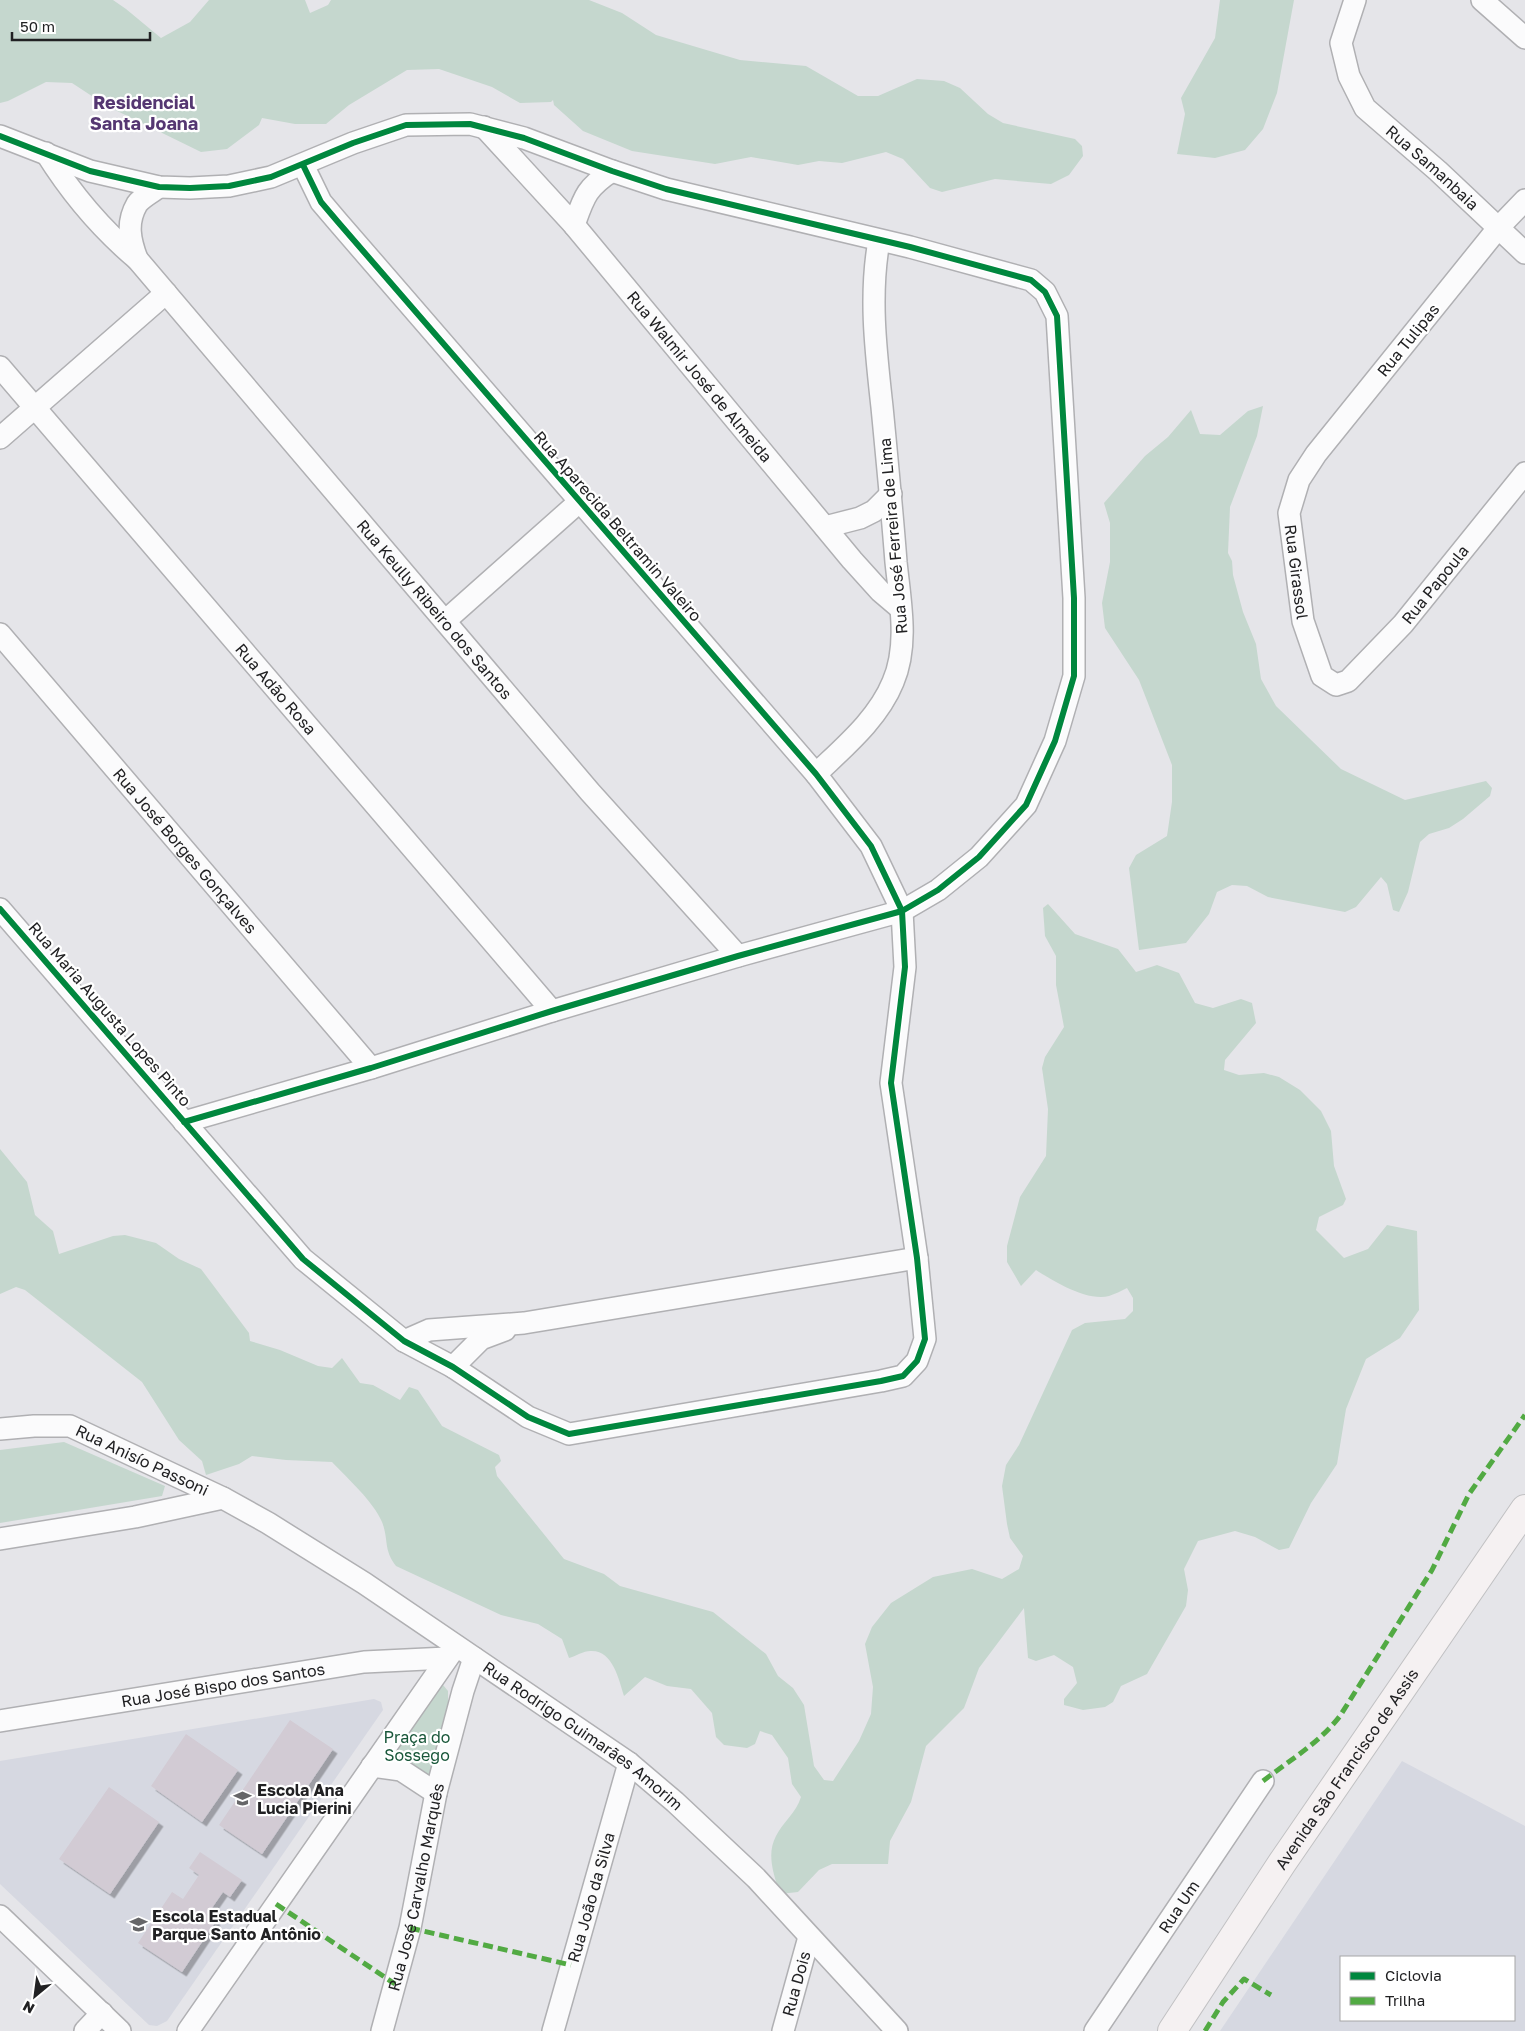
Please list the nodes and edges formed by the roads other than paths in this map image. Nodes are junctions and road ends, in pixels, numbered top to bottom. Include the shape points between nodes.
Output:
1 (1355, 0) edge
2 (1482, 0) edge
3 (1525, 38) edge
4 (484, 127) junction
5 (0, 136) edge
6 (46, 153) junction
7 (303, 165) junction
8 (612, 171) junction
9 (159, 187) junction
10 (1525, 200) edge
11 (574, 225) junction
12 (1499, 227) junction
13 (879, 241) junction
14 (1525, 253) edge
15 (137, 258) junction
16 (166, 294) junction
17 (0, 367) edge
18 (35, 407) junction
19 (0, 438) edge
20 (1316, 454) joint
21 (1525, 473) edge
22 (891, 494) junction
23 (579, 502) junction
24 (825, 527) junction
25 (900, 608) junction
26 (445, 621) junction
27 (0, 634) edge
28 (1336, 685) joint
29 (816, 774) junction
30 (0, 909) edge
31 (902, 911) junction
32 (738, 956) junction
33 (552, 1011) junction
34 (371, 1068) junction
35 (184, 1122) junction
36 (917, 1258) junction
37 (524, 1323) junction
38 (404, 1341) junction
39 (453, 1367) junction
40 (0, 1429) edge
41 (223, 1498) junction
42 (1525, 1509) edge
43 (0, 1539) edge
44 (452, 1652) junction
45 (474, 1658) junction
46 (0, 1721) edge
47 (629, 1763) junction
48 (372, 1766) junction
49 (1263, 1781) dead end
50 (436, 1794) junction
51 (0, 1916) edge
52 (809, 1937) junction
53 (102, 2013) junction
54 (85, 2031) edge
55 (120, 2031) edge
56 (188, 2031) edge
57 (382, 2031) edge
58 (553, 2031) edge
59 (783, 2031) edge
60 (897, 2031) edge
61 (1095, 2031) edge
62 (1172, 2031) edge

1 - 12 street, Rua Samanbaia via 1341,43 1349,76 1365,108
2 - 3 street
4 - 7 street via 470,124 406,125
4 - 8 street via 524,138
4 - 11 street, Rua Walmir José de Almeida
5 - 6 street
6 - 9 street via 90,170
6 - 15 street, Rua Keully Ribeiro dos Santos via 65,184 90,213 113,239
7 - 9 street via 271,177 229,186
7 - 23 street, Rua Aparecida Beltramin Valeiro via 321,202
8 - 11 street via 595,182 585,195
8 - 13 street via 666,189
9 - 15 street, Rua Keully Ribeiro dos Santos via 137,203 129,226
10 - 12 street, Rua Tulipas
11 - 24 street, Rua Walmir José de Almeida
12 - 14 street, Rua Samanbaia
12 - 20 street, Rua Tulipas
13 - 22 street, Rua José Ferreira de Lima via 873,293 875,346
13 - 31 street via 1031,280 1045,292 1056,316 1074,598 1074,676 1055,741 1026,804 979,857 938,890
15 - 16 street, Rua Keully Ribeiro dos Santos
16 - 18 street
16 - 26 street, Rua Keully Ribeiro dos Santos
17 - 18 street, Rua Adão Rosa
18 - 19 street
18 - 33 street, Rua Adão Rosa
20 - 28 street, Rua Girassol via 1299,480 1289,513 1304,621 1322,676
21 - 28 street, Rua Papoula via 1403,624 1348,681
22 - 24 street via 867,515
22 - 25 street, Rua José Ferreira de Lima
23 - 26 street
23 - 29 street, Rua Aparecida Beltramin Valeiro
24 - 25 street, Rua Walmir José de Almeida via 852,560
25 - 29 street, Rua José Ferreira de Lima via 902,653 894,682 850,742
26 - 32 street, Rua Keully Ribeiro dos Santos via 590,792
27 - 34 street, Rua José Borges Gonçalves
29 - 31 street, Rua Aparecida Beltramin Valeiro via 871,846
30 - 35 street, Rua Maria Augusta Lopes Pinto
31 - 32 street
31 - 36 street via 905,967 891,1083
32 - 33 street
33 - 34 street
34 - 35 street
35 - 38 street, Rua Maria Augusta Lopes Pinto via 303,1259
36 - 37 street
36 - 39 street, Rua Maria Augusta Lopes Pinto via 925,1338 917,1361 903,1376 569,1434 528,1417
37 - 38 street via 429,1330
37 - 39 street via 481,1340
38 - 39 street, Rua Maria Augusta Lopes Pinto
40 - 41 street, Rua Anisío Passoni via 70,1426
41 - 43 street via 135,1517
41 - 44 street, Rua Rodrigo Guimarães Amorim via 364,1583
42 - 62 main road, Avenida São Francisco de Assis via 1282,1863
44 - 45 street, Rua Rodrigo Guimarães Amorim
44 - 46 street, Rua José Bispo dos Santos via 364,1662
44 - 48 street
45 - 47 street, Rua Rodrigo Guimarães Amorim
45 - 50 street, Rua José Carvalho Marquês
47 - 52 street, Rua Rodrigo Guimarães Amorim via 756,1878
47 - 58 street, Rua João da Silva
48 - 50 street via 402,1770
48 - 56 street
49 - 61 street, Rua Um
50 - 57 street, Rua José Carvalho Marquês via 410,1928
51 - 53 street
52 - 59 street, Rua Dois
52 - 60 street, Rua Rodrigo Guimarães Amorim
53 - 54 street
53 - 55 street

